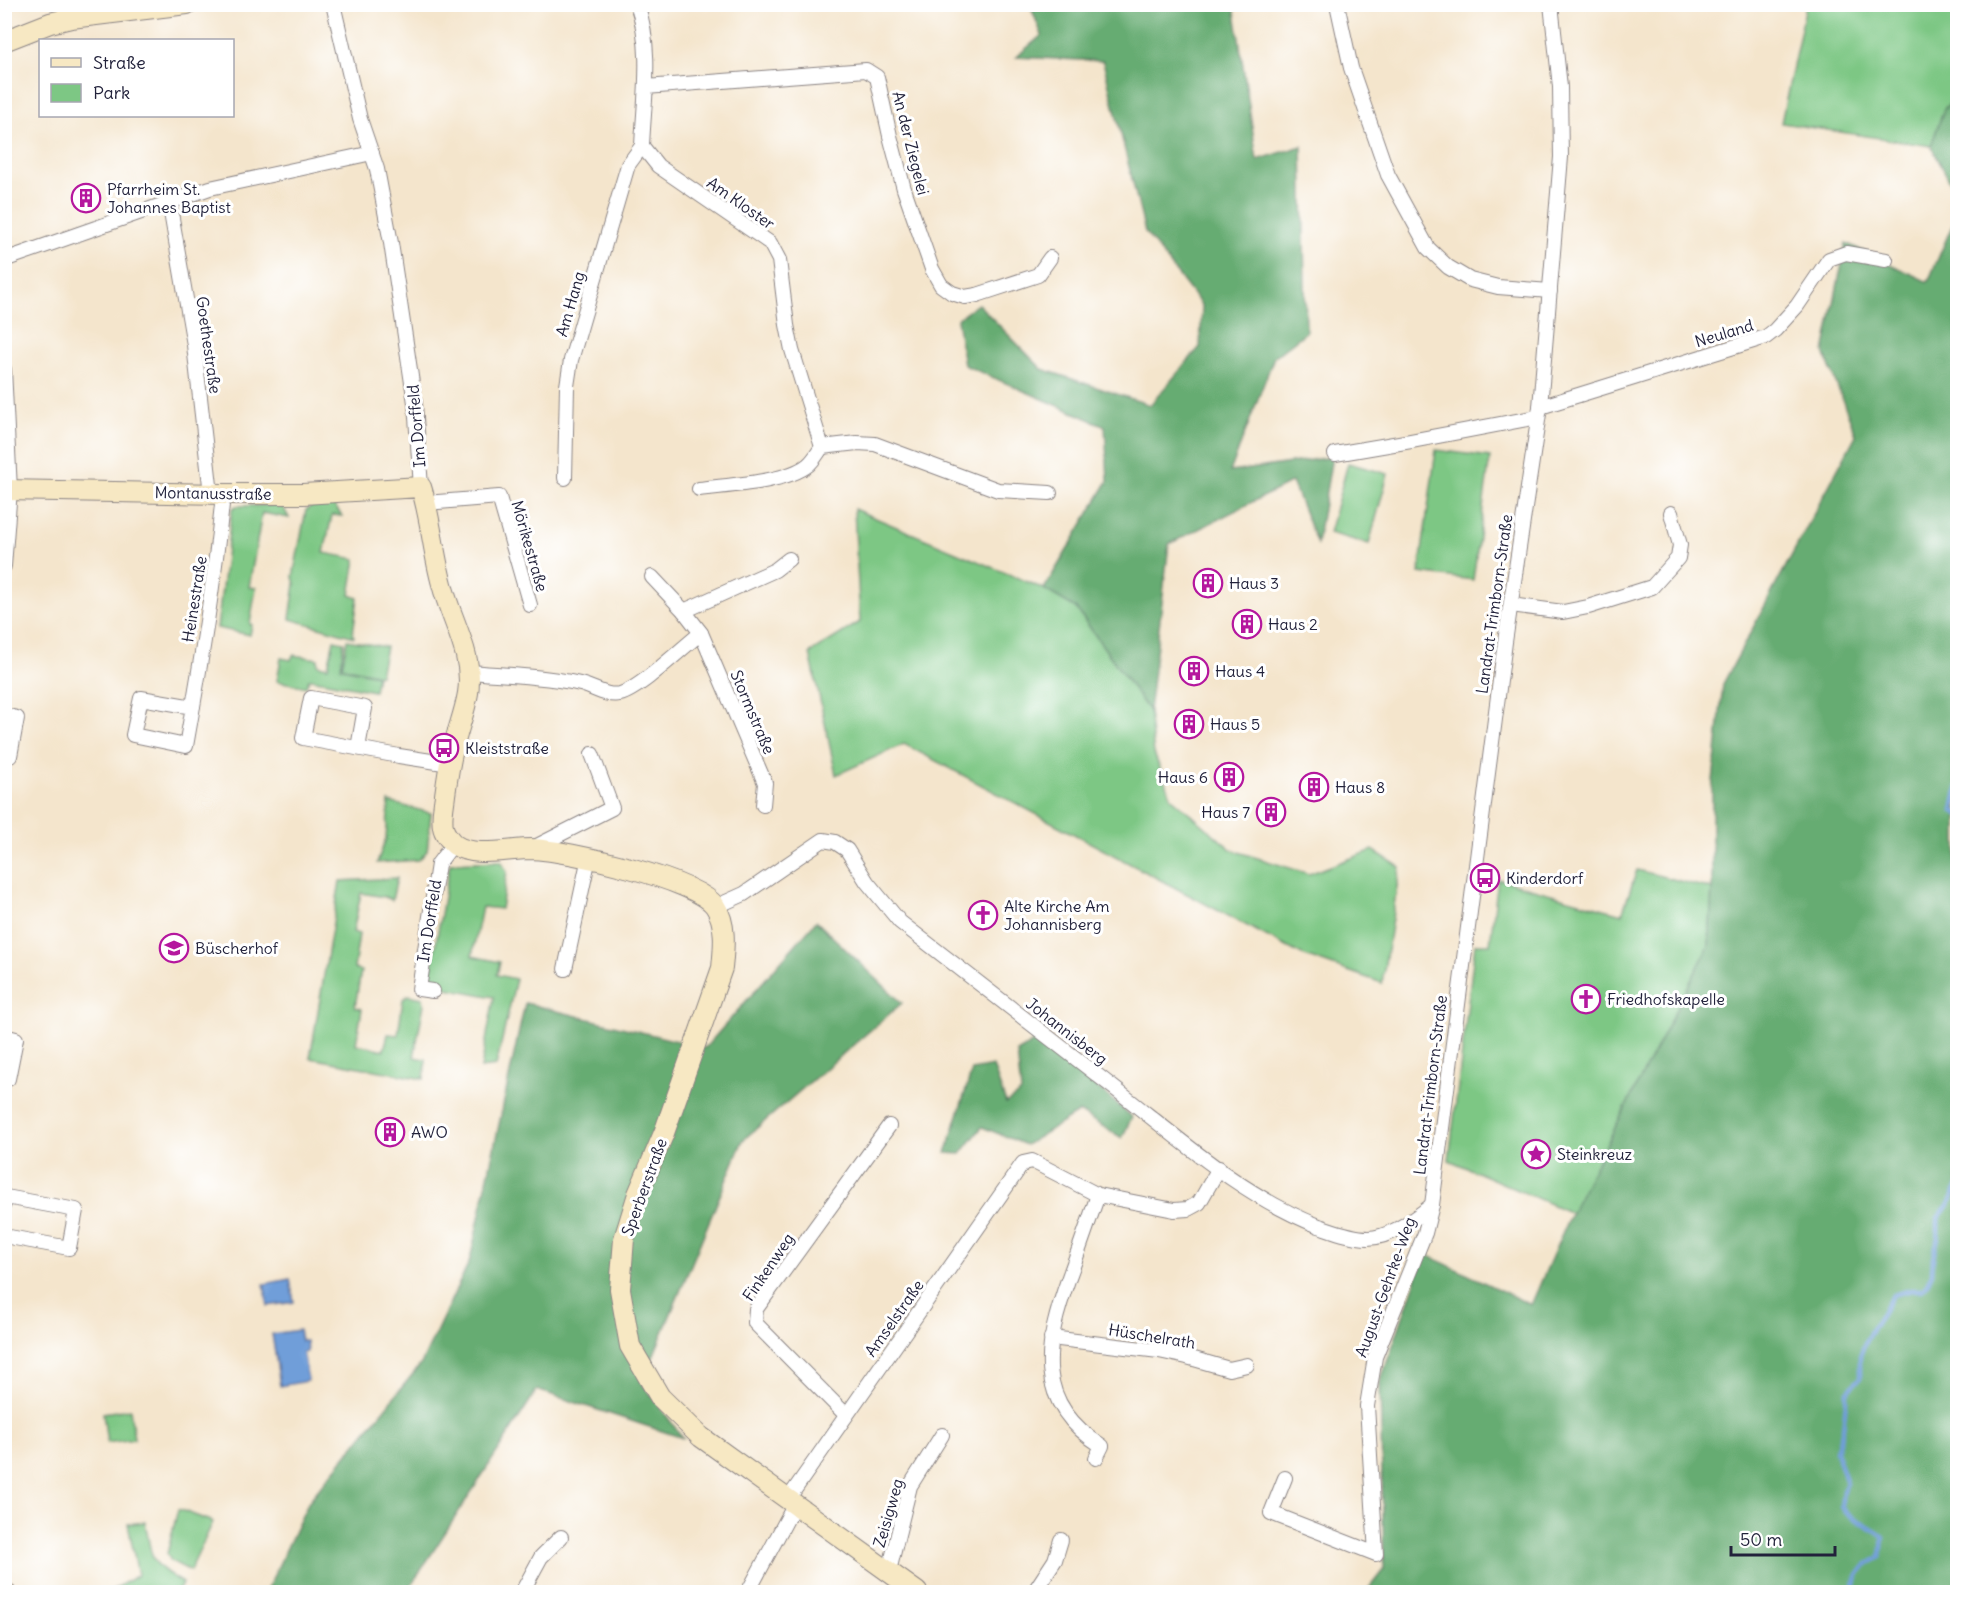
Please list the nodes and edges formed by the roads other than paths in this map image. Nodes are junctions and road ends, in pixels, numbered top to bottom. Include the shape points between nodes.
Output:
1 (187, 4) edge
2 (333, 4) edge
3 (637, 4) edge
4 (1336, 4) edge
5 (1551, 4) edge
6 (4, 41) edge
7 (646, 87) junction
8 (642, 146) junction
9 (372, 153) junction
10 (169, 201) junction
11 (1050, 258) dead end
12 (4, 260) edge
13 (1886, 260) dead end
14 (1550, 291) junction
15 (4, 369) edge
16 (1539, 412) junction
17 (822, 447) junction
18 (1335, 453) dead end
19 (565, 478) dead end
20 (699, 489) dead end
21 (8, 490) edge
22 (1050, 493) dead end
23 (217, 494) junction
24 (424, 495) junction
25 (1671, 513) dead end
26 (789, 559) dead end
27 (4, 566) edge
28 (652, 577) dead end
29 (530, 605) dead end
30 (1511, 605) junction
31 (684, 611) junction
32 (701, 633) junction
33 (469, 672) junction
34 (193, 707) junction
35 (4, 716) edge
36 (358, 748) junction
37 (592, 754) dead end
38 (4, 755) edge
39 (450, 764) junction
40 (763, 805) dead end
41 (453, 844) junction
42 (531, 849) junction
43 (589, 857) junction
44 (715, 907) junction
45 (565, 969) dead end
46 (433, 991) dead end
47 (4, 1036) edge
48 (4, 1078) edge
49 (889, 1126) dead end
50 (1219, 1168) junction
51 (1098, 1195) junction
52 (4, 1204) edge
53 (1432, 1205) junction
54 (4, 1236) edge
55 (1051, 1338) junction
56 (1247, 1365) dead end
57 (846, 1415) junction
58 (942, 1435) dead end
59 (1096, 1458) dead end
60 (1285, 1478) dead end
61 (791, 1502) junction
62 (561, 1537) dead end
63 (1061, 1540) dead end
64 (889, 1571) junction
65 (522, 1593) edge
66 (748, 1593) edge
67 (918, 1593) edge
68 (1034, 1593) edge

1 - 6 street via 71,18
2 - 9 street, Im Dorffeld
3 - 7 street via 644,34
4 - 14 street via 1351,68 1388,175 1428,248 1470,280 1498,287
5 - 14 street, Landrat-Trimborn-Straße via 1560,87 1561,157
7 - 8 street
7 - 11 street, An der Ziegelei via 866,70 877,77 901,181 941,285 965,297 977,295 1038,275
8 - 17 street, Am Kloster via 658,166 770,243 779,260 792,350
8 - 19 street, Am Hang via 628,165 571,360
9 - 10 street via 210,188
9 - 24 street, Im Dorffeld via 391,243 415,403
10 - 12 street
10 - 23 street, Goethestraße
13 - 16 street, Neuland via 1846,253 1829,259 1797,306 1766,338
14 - 16 street, Landrat-Trimborn-Straße
15 - 21 street
16 - 18 street, Neuland via 1411,441
16 - 30 street, Landrat-Trimborn-Straße
17 - 20 street via 814,461 788,475
17 - 22 street via 875,444 998,490
21 - 23 street, Montanusstraße
21 - 27 street
23 - 24 street, Montanusstraße
23 - 34 street, Heinestraße via 217,560
24 - 29 street, Mörikestraße via 499,497
24 - 33 street, Im Dorffeld via 436,562
25 - 30 street via 1680,545 1678,558 1652,587 1563,612
26 - 31 street via 775,570
28 - 31 street, Stormstraße
30 - 53 street, Landrat-Trimborn-Straße
31 - 32 street, Stormstraße
32 - 33 street via 634,688 619,694 564,681
32 - 40 street, Stormstraße via 765,783
33 - 39 street, Im Dorffeld via 468,693
34 - 34 street, Heinestraße via 186,746 133,735 141,698
35 - 38 street via 17,718 10,756
36 - 36 street via 366,708 311,699 303,738
36 - 39 street
37 - 42 street via 612,808
39 - 41 street, Im Dorffeld via 442,815
41 - 42 street via 475,852
41 - 46 street, Im Dorffeld via 438,864 419,989
42 - 43 street
43 - 44 street via 687,888
43 - 45 street
44 - 50 street, Johannisberg via 744,894 823,840 836,842 847,850 900,922
44 - 61 street, Sperberstraße via 722,922 722,968 624,1239 620,1289 630,1346 660,1396 700,1437
47 - 48 street via 16,1039 8,1079
49 - 57 street, Finkenweg via 756,1309 755,1323
50 - 51 street via 1199,1203 1188,1209 1164,1209
50 - 53 street, Johannisberg via 1292,1215 1367,1238 1381,1236
51 - 55 street
51 - 57 street, Amselstraße via 1032,1161 1023,1163
52 - 54 street via 6,1197 76,1210 69,1248
53 - 60 street, August-Gehrke-Weg via 1425,1233 1375,1357 1367,1406 1376,1554 1271,1513
55 - 56 street, Hüschelrath via 1159,1351 1229,1369
55 - 59 street via 1048,1361 1052,1385 1072,1424 1102,1446
57 - 61 street, Amselstraße
58 - 64 street, Zeisigweg via 910,1486
61 - 64 street, Sperberstraße
61 - 66 street, Amselstraße
62 - 65 street via 541,1557
63 - 68 street via 1055,1560
64 - 67 street, Sperberstraße

